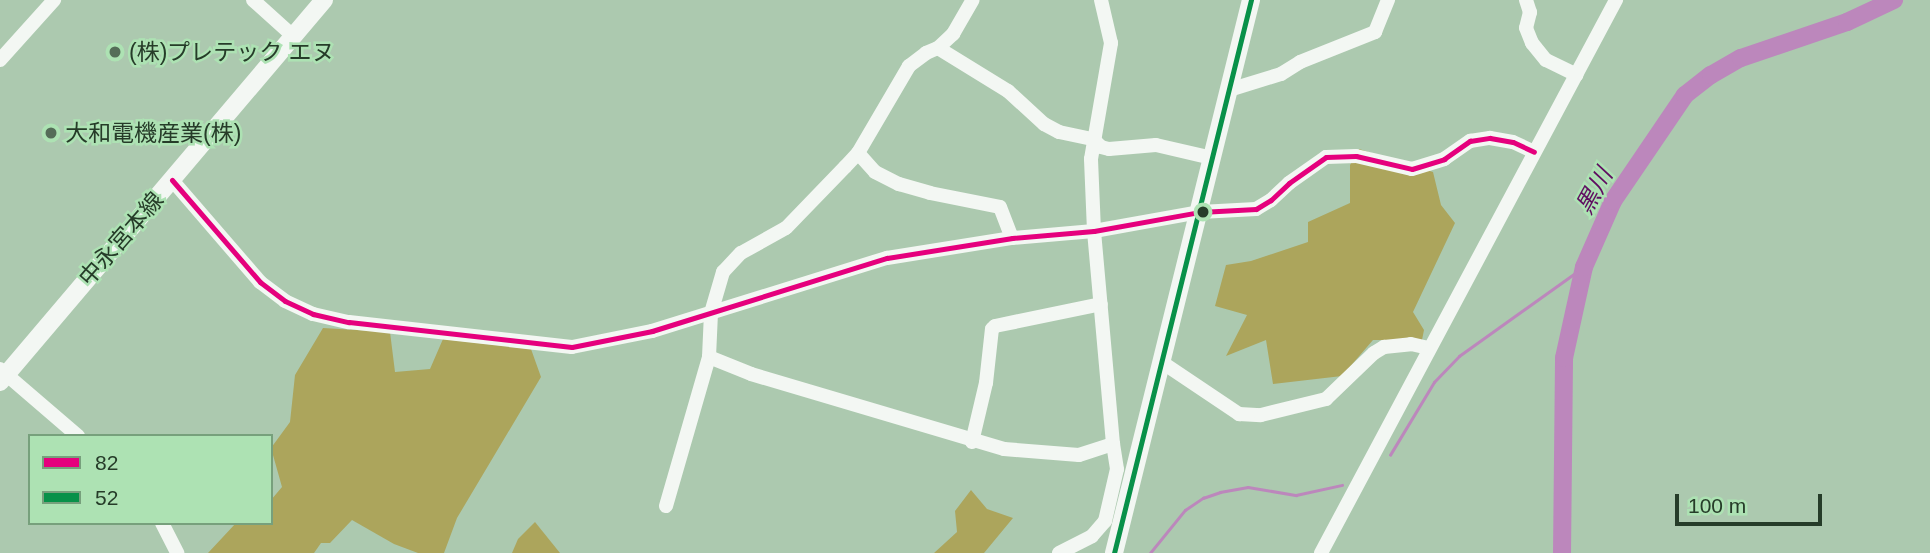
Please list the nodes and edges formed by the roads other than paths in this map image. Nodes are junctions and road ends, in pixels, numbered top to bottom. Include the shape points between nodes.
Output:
1 (54, 0) edge
2 (253, 0) edge
3 (324, 0) edge
4 (973, 0) edge
5 (1101, 0) edge
6 (1251, 0) edge
7 (1388, 0) edge
8 (1526, 0) edge
9 (1616, 0) edge
10 (293, 36) junction
11 (938, 48) junction
12 (0, 60) edge
13 (1577, 75) junction
14 (1229, 90) junction
15 (1093, 139) junction
16 (1534, 152) junction
17 (858, 153) junction
18 (1212, 158) junction
19 (172, 180) junction
20 (1200, 212) junction
21 (1094, 231) junction
22 (1012, 238) junction
23 (1101, 304) junction
24 (711, 313) junction
25 (1429, 348) junction
26 (709, 357) junction
27 (1163, 363) junction
28 (2, 375) edge
29 (76, 434) edge
30 (972, 442) junction
31 (1113, 444) junction
32 (666, 506) dead end
33 (163, 525) edge
34 (177, 551) edge
35 (1059, 553) edge
36 (1114, 553) edge
37 (1321, 553) edge

1 - 12 street
2 - 10 street
3 - 10 main road, 中永宮本線
4 - 11 street via 953,34
5 - 15 street via 1111,43
6 - 14 main road
7 - 14 street via 1375,32 1281,74
8 - 13 street via 1530,12 1526,28 1532,43 1546,60
9 - 13 street
10 - 19 main road, 中永宮本線
11 - 15 street via 1008,91 1051,128
11 - 17 street via 909,66
13 - 16 street
14 - 18 main road
15 - 18 street via 1109,149 1156,145
15 - 21 street
16 - 20 street via 1490,138 1470,141 1444,159 1412,169 1356,156 1326,157 1256,209
16 - 25 street
17 - 22 street via 875,172 899,184 1000,207
17 - 24 street via 786,228 732,261 719,281
18 - 20 main road
19 - 24 street via 266,287 324,318 572,347
19 - 28 main road, 中永宮本線
20 - 21 street
20 - 27 main road
21 - 22 street
21 - 23 street
22 - 24 street via 887,258
23 - 30 street via 992,329 986,383
23 - 31 street
24 - 26 street
25 - 27 street via 1411,344 1384,347 1326,400 1261,415 1239,414
25 - 37 street
26 - 30 street
26 - 32 street
27 - 36 main road
28 - 29 street
30 - 31 street via 1060,455 1079,455
31 - 35 street via 1117,469 1105,521 1092,536
33 - 34 street

